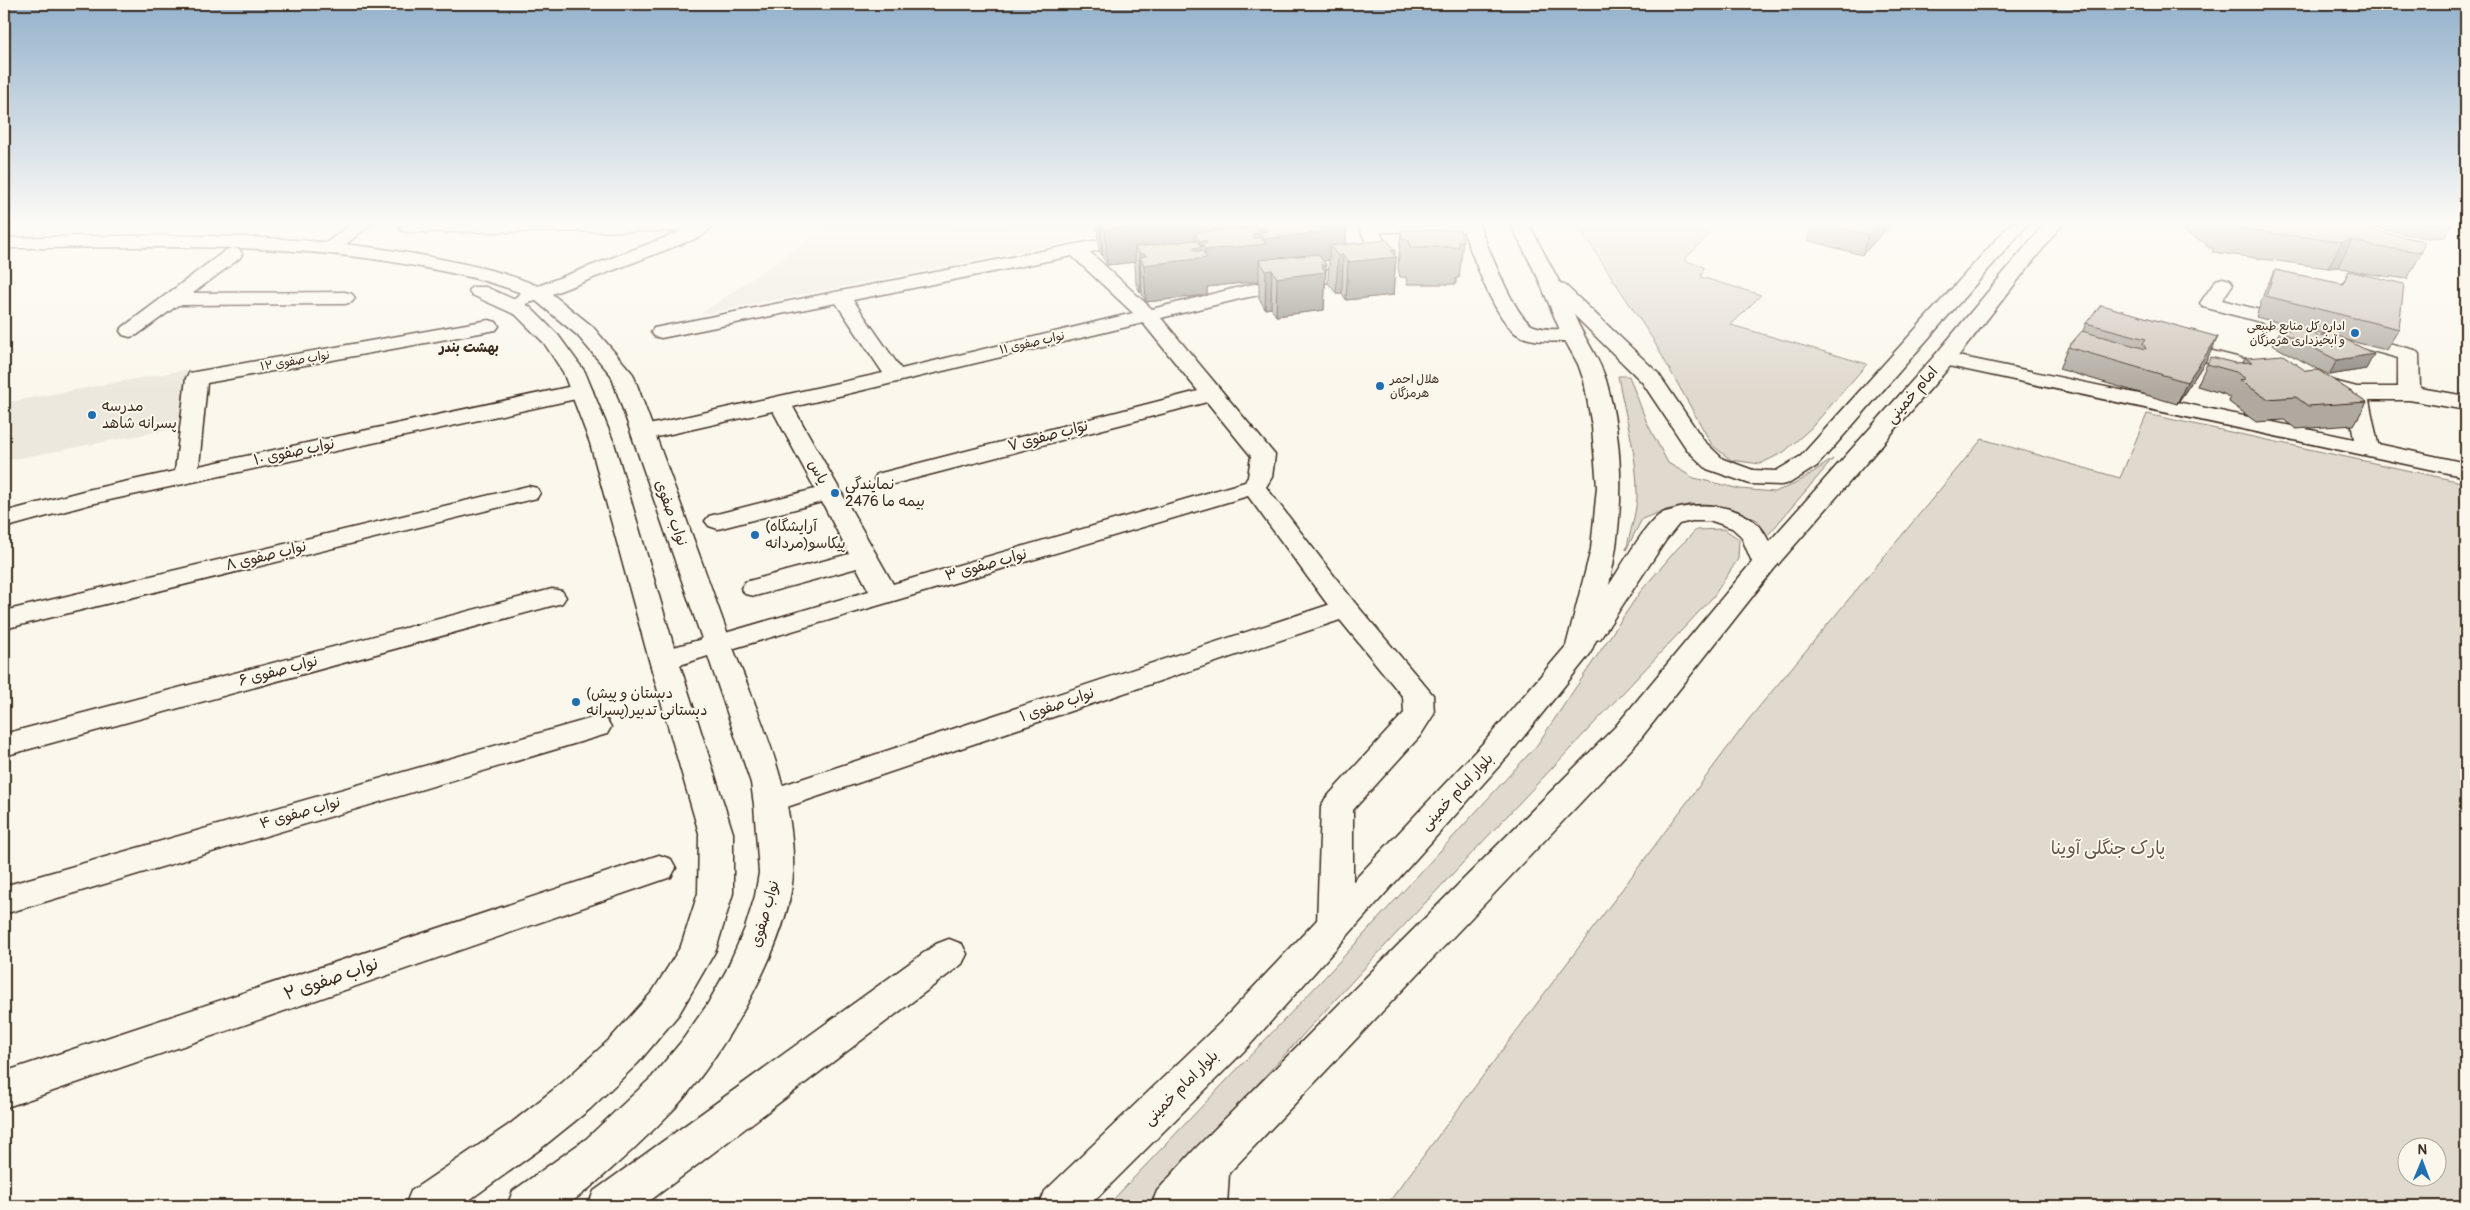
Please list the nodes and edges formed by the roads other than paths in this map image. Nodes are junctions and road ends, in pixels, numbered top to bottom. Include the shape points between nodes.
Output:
1 (192, 279) edge
2 (442, 279) edge
3 (493, 279) edge
4 (574, 279) edge
5 (923, 279) edge
6 (1109, 279) edge
7 (1307, 279) edge
8 (1494, 279) edge
9 (1549, 279) edge
10 (1549, 279) edge
11 (1970, 279) edge
12 (2008, 279) edge
13 (2223, 284) dead end
14 (537, 294) junction
15 (840, 296) junction
16 (345, 298) dead end
17 (173, 299) junction
18 (510, 304) junction
19 (1148, 316) junction
20 (489, 326) dead end
21 (130, 331) dead end
22 (661, 332) dead end
23 (1572, 335) junction
24 (2181, 349) edge
25 (1944, 359) junction
26 (896, 377) junction
27 (582, 390) junction
28 (2409, 393) junction
29 (1211, 394) junction
30 (2357, 394) junction
31 (780, 403) junction
32 (2466, 403) edge
33 (644, 433) junction
34 (602, 443) junction
35 (2367, 449) junction
36 (2466, 470) edge
37 (186, 476) junction
38 (886, 479) dead end
39 (1254, 487) junction
40 (528, 493) dead end
41 (830, 494) junction
42 (6, 519) edge
43 (718, 521) dead end
44 (866, 557) junction
45 (1766, 563) junction
46 (755, 588) dead end
47 (886, 595) junction
48 (552, 597) dead end
49 (1345, 609) junction
50 (4, 620) edge
51 (718, 644) junction
52 (1580, 648) junction
53 (663, 660) junction
54 (596, 727) dead end
55 (4, 746) edge
56 (770, 801) junction
57 (659, 868) dead end
58 (4, 900) edge
59 (1335, 923) junction
60 (949, 954) dead end
61 (4, 1090) edge
62 (1208, 1165) junction
63 (426, 1206) edge
64 (528, 1206) edge
65 (609, 1206) edge
66 (1060, 1206) edge
67 (1172, 1206) edge
68 (1206, 1206) edge

1 - 17 street
2 - 18 street, نواب صفوی via 490,294
3 - 14 street, نواب صفوی
4 - 14 street
5 - 15 street
6 - 19 street
7 - 19 street, نواب صفوی ۱۱
8 - 23 street via 1508,312 1524,330 1548,336
9 - 11 street via 1650,378 1696,446 1715,464 1750,478 1781,478 1809,461
10 - 23 street, بلوار امام خمینی
12 - 25 street, امام خمینی
13 - 28 street via 2210,304 2408,354
14 - 18 street
14 - 33 street, نواب صفوی via 600,345 622,374
15 - 22 street
15 - 26 street
16 - 17 street
17 - 21 street
18 - 27 street, نواب صفوی via 523,311 551,339 574,372
19 - 26 street, نواب صفوی ۱۱
19 - 29 street
20 - 37 street, نواب صفوی ۱۲ via 197,378
23 - 52 street, بلوار امام خمینی via 1595,381 1609,487 1604,549
24 - 30 street
25 - 35 street
25 - 45 street, امام خمینی
26 - 31 street, نواب صفوی ۱۱
27 - 34 street, نواب صفوی
27 - 37 street, نواب صفوی ۱۰
28 - 30 street
28 - 32 street
29 - 38 street, نواب صفوی ۷
29 - 39 street via 1263,455 1260,477
30 - 35 street
31 - 33 street, نواب صفوی ۱۱
31 - 41 street, یاس
33 - 34 street, نواب صفوی ۱۱
33 - 51 street, نواب صفوی
34 - 53 street, نواب صفوی
35 - 36 street
37 - 42 street, نواب صفوی ۱۰
39 - 47 street, نواب صفوی ۳
39 - 49 street
40 - 50 street, نواب صفوی ۸
41 - 43 street
41 - 44 street, یاس
44 - 46 street
44 - 47 street, یاس
45 - 52 street via 1753,534 1741,523 1715,513 1691,513 1670,519
45 - 62 street via 1626,735
47 - 51 street, نواب صفوی ۳
48 - 55 street, نواب صفوی ۶
49 - 56 street, نواب صفوی ۱
49 - 59 street via 1418,695 1419,714 1409,729 1336,807
51 - 53 street, نواب صفوی ۳
51 - 56 street, نواب صفوی via 767,783
52 - 59 street, بلوار امام خمینی via 1497,748
53 - 63 street, نواب صفوی via 716,832 717,884 702,936 680,981 663,1006 611,1063 540,1127
54 - 58 street, نواب صفوی ۴
56 - 64 street, نواب صفوی via 775,828 776,875 766,920 748,969 682,1072 589,1164
57 - 61 street, نواب صفوی ۲
59 - 66 street, بلوار امام خمینی via 1234,1035
60 - 65 street
62 - 67 street
62 - 68 street

